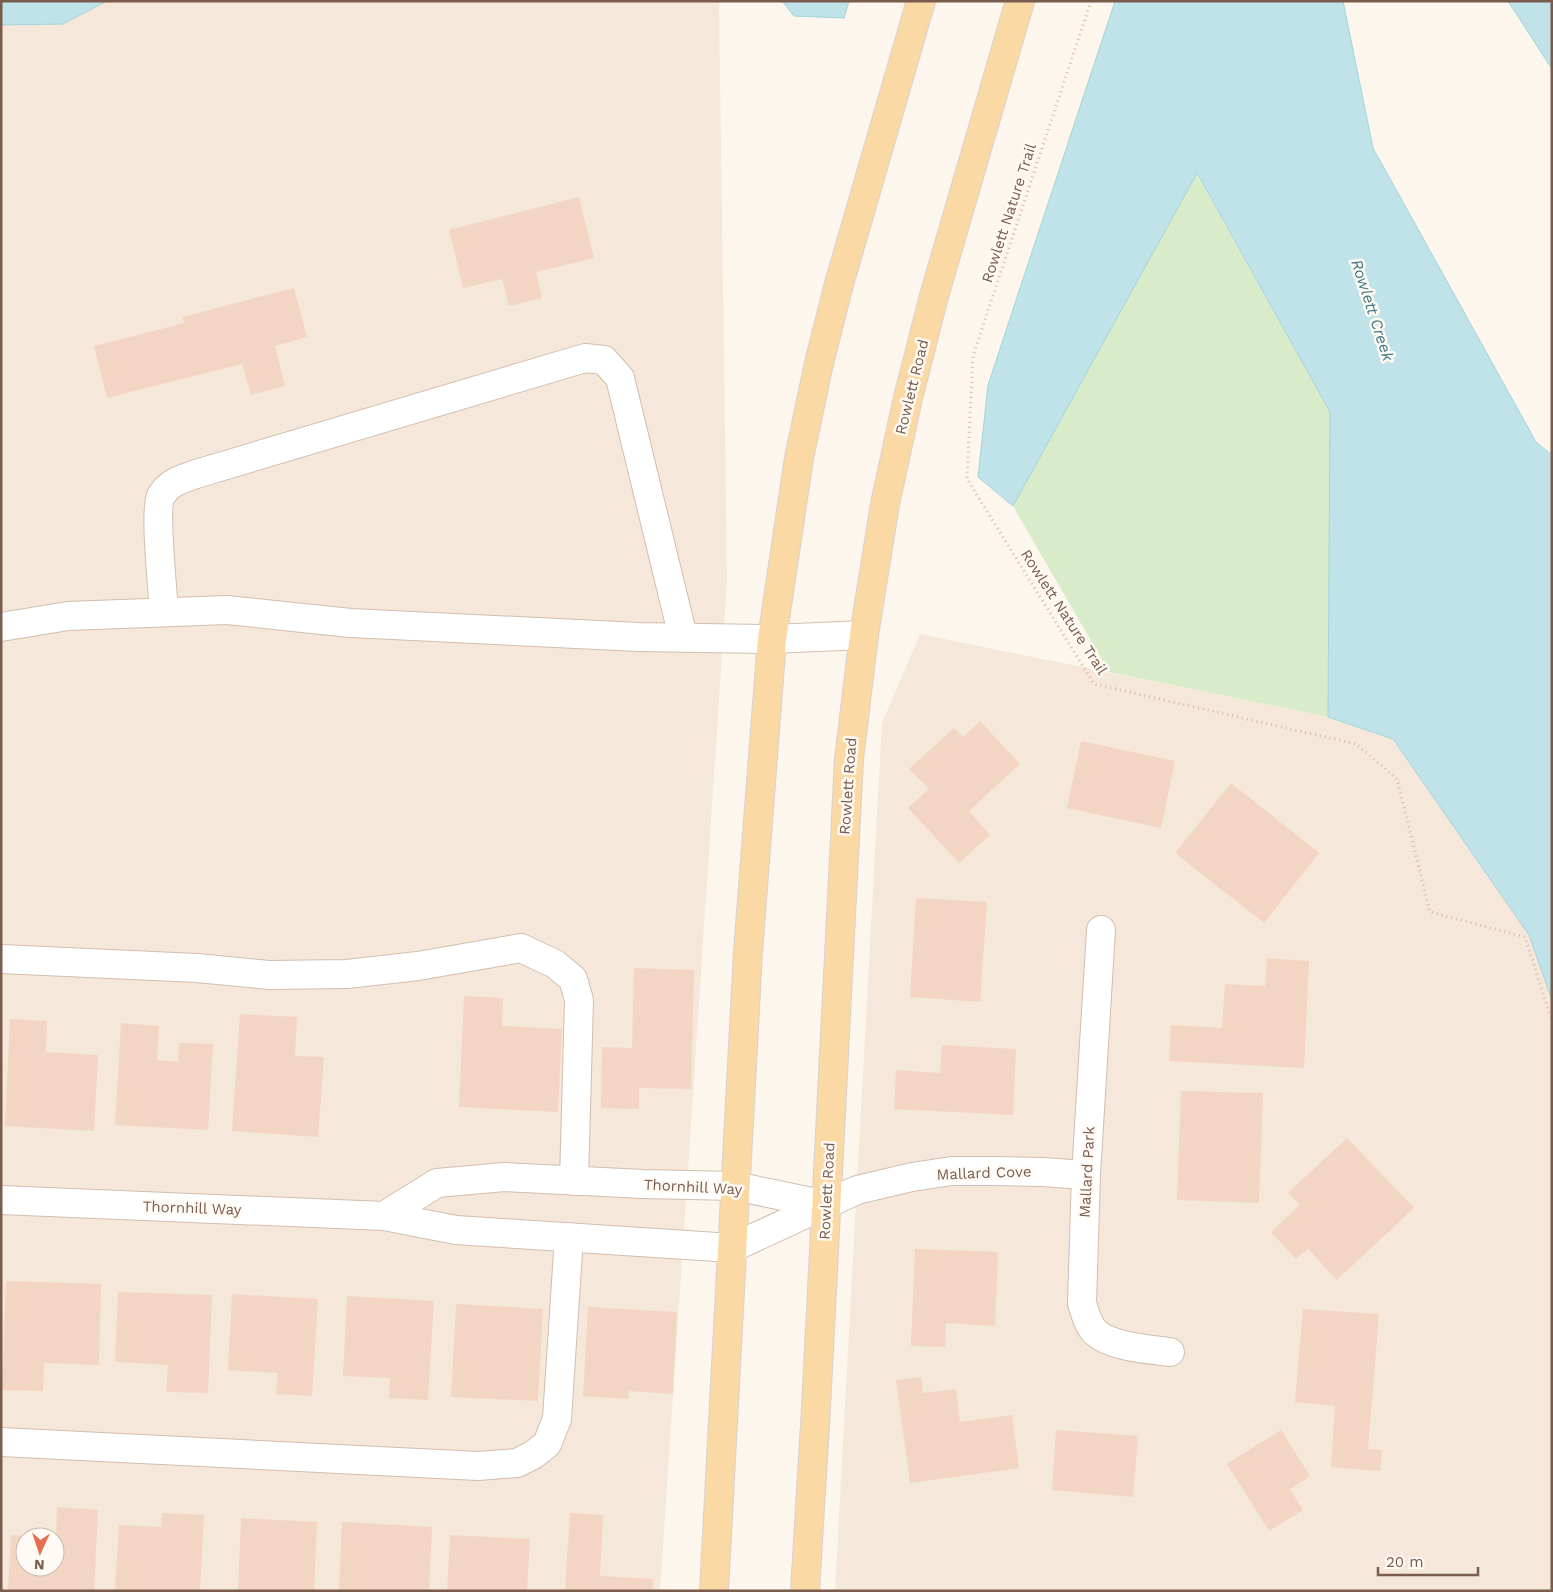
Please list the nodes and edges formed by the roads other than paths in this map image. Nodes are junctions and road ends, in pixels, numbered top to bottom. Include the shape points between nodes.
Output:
1 (921, 1) edge
2 (1020, 1) edge
3 (164, 612) junction
4 (1, 627) edge
5 (864, 635) junction
6 (684, 638) junction
7 (772, 639) junction
8 (1101, 930) dead end
9 (1, 959) edge
10 (1086, 1175) junction
11 (574, 1181) junction
12 (735, 1186) junction
13 (1, 1200) edge
14 (826, 1205) junction
15 (384, 1216) junction
16 (569, 1237) junction
17 (732, 1248) junction
18 (1170, 1352) dead end
19 (1, 1442) edge
20 (714, 1591) edge
21 (805, 1591) edge

1 - 7 main road via 819,363 799,458
2 - 5 main road, Rowlett Road via 934,296 908,398 885,504
3 - 4 street via 68,616
3 - 6 street via 227,610 351,623
3 - 6 street via 160,497 171,483 586,358 604,360 620,378
5 - 7 street
5 - 14 main road, Rowlett Road via 849,759
6 - 7 street
7 - 12 main road via 748,942
8 - 10 street, Mallard Park
9 - 11 street via 197,968 268,975 347,974 418,966 521,948 555,964 573,979 579,1000
10 - 14 street, Mallard Cove via 952,1171 857,1190
10 - 18 street, Mallard Park via 1082,1304 1087,1318 1095,1331 1108,1340
11 - 12 street, Thornhill Way
11 - 15 street, Thornhill Way via 504,1177 437,1182
12 - 14 street, Thornhill Way
12 - 17 main road
13 - 15 street, Thornhill Way
14 - 17 street, Thornhill Way
14 - 21 main road, Rowlett Road
15 - 16 street, Thornhill Way via 456,1230
16 - 17 street, Thornhill Way
16 - 19 street via 557,1420 547,1444 517,1463 478,1466
17 - 20 main road

